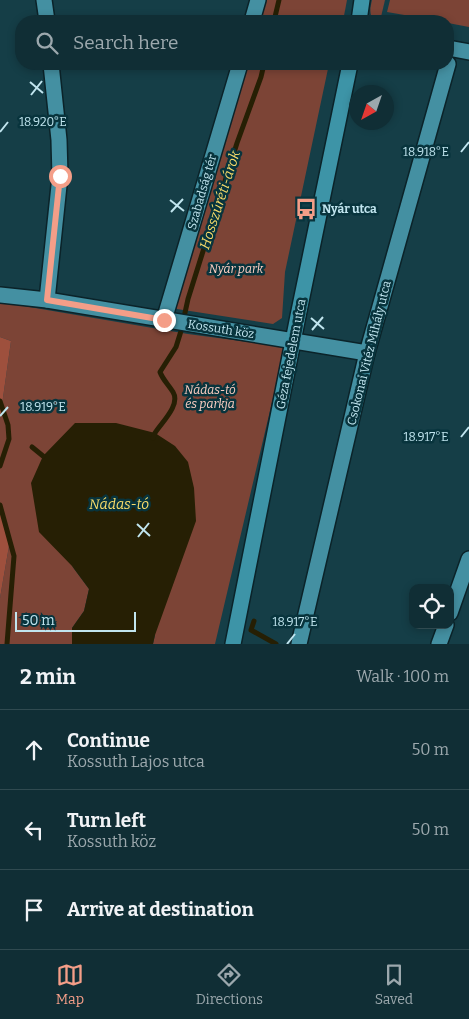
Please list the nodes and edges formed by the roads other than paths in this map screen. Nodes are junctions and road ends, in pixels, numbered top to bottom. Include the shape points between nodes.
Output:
1 (44, 0) edge
2 (258, 0) edge
3 (362, 0) edge
4 (45, 15) edge
5 (254, 15) edge
6 (359, 15) edge
7 (469, 52) edge
8 (454, 55) edge
9 (52, 70) edge
10 (238, 70) edge
11 (349, 70) edge
12 (445, 70) edge
13 (0, 295) edge
14 (47, 300) junction
15 (167, 321) junction
16 (293, 341) junction
17 (367, 353) junction
18 (469, 559) edge
19 (454, 602) edge
20 (445, 629) edge
21 (233, 644) edge
22 (299, 644) edge
23 (439, 644) edge

1 - 4 street
2 - 5 street
3 - 6 main road
7 - 8 street
9 - 14 street via 60,176
10 - 15 street, Szabadság tér
11 - 16 main road, Géza fejedelem utca
12 - 17 street, Csokonai Vitéz Mihály utca
13 - 14 street, Kossuth köz
14 - 15 street, Kossuth köz
15 - 16 street, Kossuth köz
16 - 17 street, Kossuth köz
16 - 21 main road, Géza fejedelem utca
17 - 22 street, Csokonai Vitéz Mihály utca
18 - 19 street
20 - 23 street

